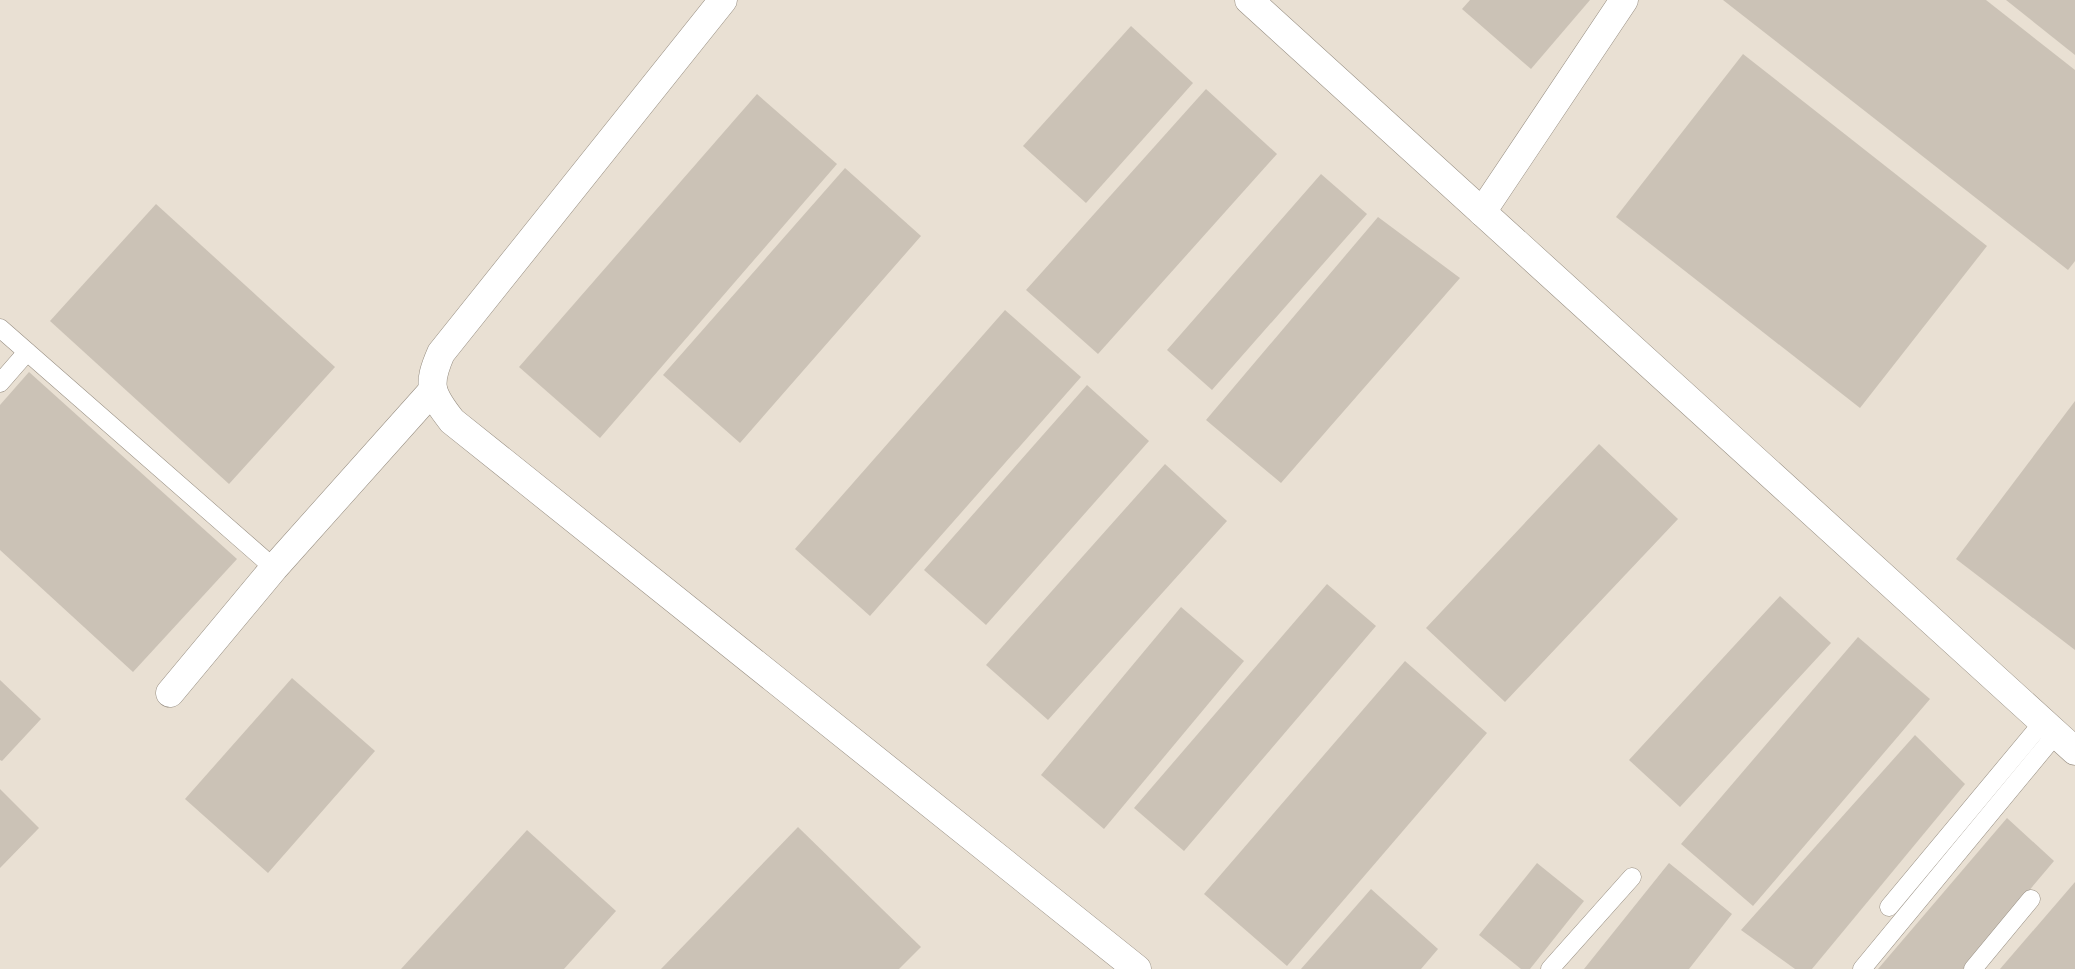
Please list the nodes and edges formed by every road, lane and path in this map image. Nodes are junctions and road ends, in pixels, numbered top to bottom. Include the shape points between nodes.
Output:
1 (723, 0) edge
2 (1249, 0) edge
3 (1624, 0) edge
4 (1482, 212) junction
5 (0, 328) edge
6 (27, 352) junction
7 (0, 383) edge
8 (432, 390) junction
9 (274, 568) junction
10 (170, 693) dead end
11 (2058, 736) edge
12 (1632, 877) dead end
13 (2032, 899) dead end
14 (1890, 907) dead end
15 (1137, 969) edge
16 (1550, 969) edge
17 (1862, 969) edge
18 (1973, 969) edge

1 - 8 street via 441,353 433,372
2 - 4 street
3 - 4 street
4 - 11 street
5 - 6 lane
6 - 7 lane
6 - 9 lane
8 - 9 street
8 - 15 street via 452,421
9 - 10 street
11 - 14 lane
11 - 17 lane
12 - 16 lane
13 - 18 lane

